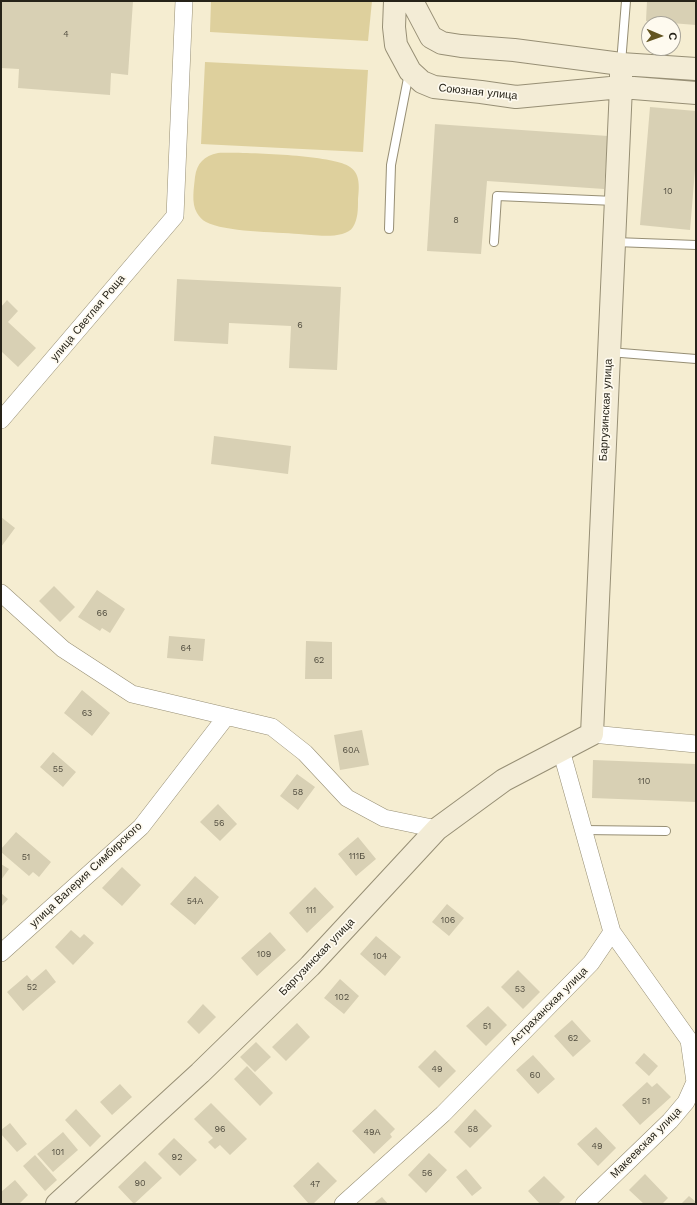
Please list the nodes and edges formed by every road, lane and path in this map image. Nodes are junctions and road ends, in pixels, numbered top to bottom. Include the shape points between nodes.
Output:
1 (184, 1) edge
2 (395, 1) edge
3 (412, 1) edge
4 (626, 1) edge
5 (621, 64) junction
6 (696, 69) edge
7 (410, 71) junction
8 (621, 87) junction
9 (696, 93) edge
10 (616, 201) junction
11 (389, 229) dead end
12 (494, 242) dead end
13 (614, 242) junction
14 (696, 245) edge
15 (609, 352) junction
16 (696, 359) edge
17 (1, 420) edge
18 (1, 593) edge
19 (226, 716) junction
20 (592, 734) junction
21 (696, 744) edge
22 (561, 750) junction
23 (437, 829) junction
24 (583, 830) junction
25 (666, 831) dead end
26 (612, 932) junction
27 (1, 953) edge
28 (57, 1204) edge
29 (343, 1204) edge
30 (584, 1204) edge

1 - 17 street, улица Светлая Роща via 175,216
2 - 7 street, Союзная улица via 396,45
3 - 5 street via 431,37 442,43
4 - 5 lane
5 - 6 street
5 - 8 street, Баргузинская улица
7 - 8 street, Союзная улица via 422,82 434,87 516,97
7 - 11 lane via 391,166
8 - 9 street, Союзная улица
8 - 10 street, Баргузинская улица
10 - 12 lane via 497,196
10 - 13 street, Баргузинская улица
13 - 14 lane
13 - 15 street, Баргузинская улица
15 - 16 lane
15 - 20 street, Баргузинская улица
18 - 19 street via 63,649 132,694
19 - 23 street via 272,727 305,752 347,798 384,818
19 - 27 street, улица Валерия Симбирского via 141,827
20 - 21 street
20 - 22 street, Баргузинская улица
22 - 23 street, Баргузинская улица via 504,780
22 - 24 street
23 - 28 street, Баргузинская улица via 310,966 200,1073
24 - 25 lane
24 - 26 street
26 - 29 street, Астраханская улица via 592,963 443,1114
26 - 30 street, Макеевская улица via 689,1040 695,1082 686,1102 670,1121

